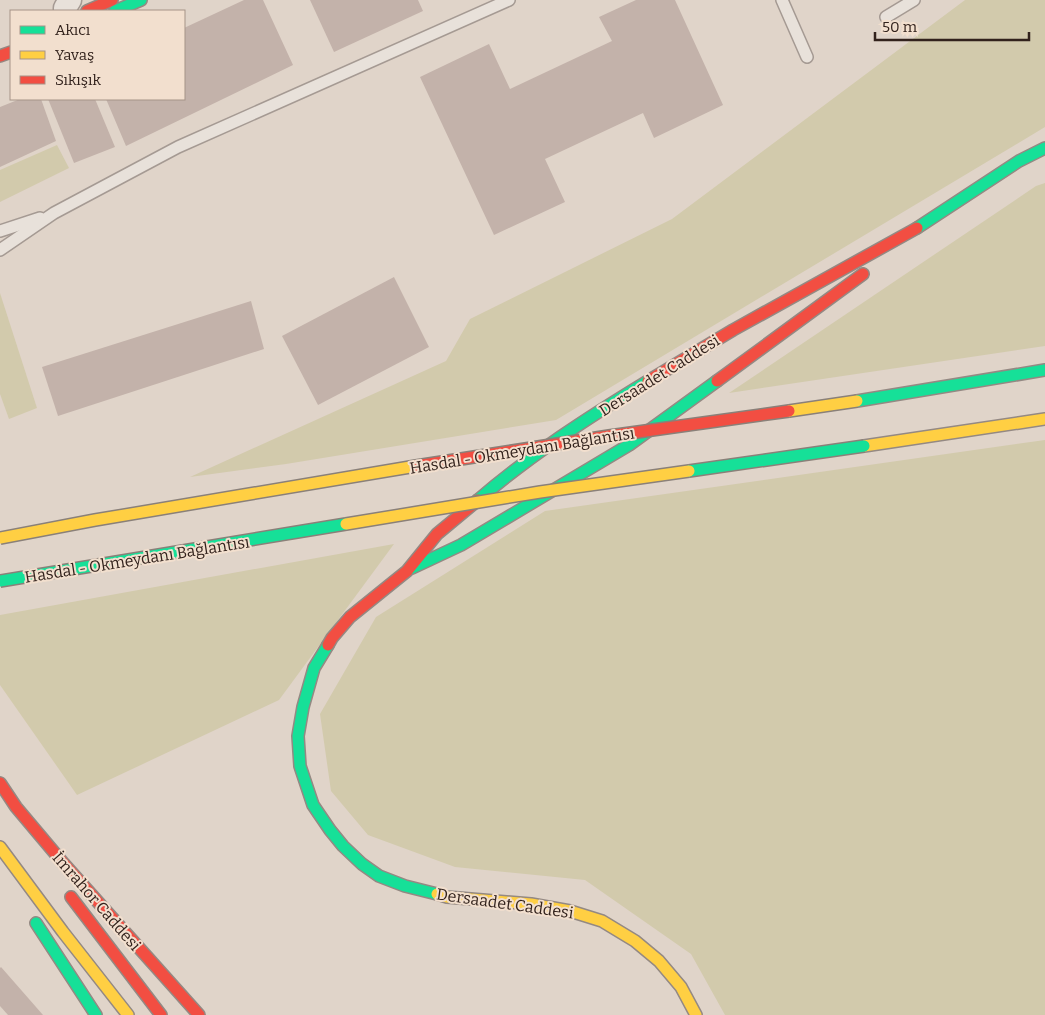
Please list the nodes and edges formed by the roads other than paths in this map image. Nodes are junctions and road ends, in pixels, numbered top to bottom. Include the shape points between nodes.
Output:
1 (112, 0) edge
2 (141, 0) edge
3 (509, 0) edge
4 (782, 0) edge
5 (914, 0) edge
6 (89, 10) edge
7 (117, 10) edge
8 (886, 17) dead end
9 (807, 57) dead end
10 (1045, 148) edge
11 (54, 213) junction
12 (0, 231) edge
13 (912, 231) junction
14 (0, 250) edge
15 (1045, 370) edge
16 (1045, 419) edge
17 (0, 538) edge
18 (406, 571) junction
19 (0, 582) edge
20 (0, 783) edge
21 (16, 807) junction
22 (0, 848) edge
23 (47, 861) dead end
24 (64, 886) dead end
25 (21, 894) dead end
26 (29, 910) dead end
27 (96, 1015) edge
28 (128, 1015) edge
29 (161, 1015) edge
30 (199, 1015) edge
31 (696, 1015) edge

1 - 6 main road
2 - 7 main road
3 - 11 lane via 178,147
4 - 9 lane
5 - 8 lane
10 - 13 main road, Dersaadet Caddesi via 1019,161
11 - 12 lane
11 - 14 lane
13 - 18 main road, Dersaadet Caddesi via 874,265 629,445 461,545
13 - 18 main road, Dersaadet Caddesi via 733,330 557,440 494,486 437,534
15 - 17 main road, Hasdal - Okmeydanı Bağlantısı, bridge via 857,401 467,457
16 - 19 main road, Hasdal - Okmeydanı Bağlantısı, bridge via 531,494
18 - 31 main road, Dersaadet Caddesi via 350,618 332,638 314,668 298,736 300,766 313,805 343,846 379,876 448,897 531,904 602,921 635,941 659,961 681,987
20 - 21 main road, İmrahor Caddesi
21 - 23 main road
21 - 30 main road, İmrahor Caddesi
22 - 25 main road
22 - 28 main road
24 - 29 main road
26 - 27 main road

